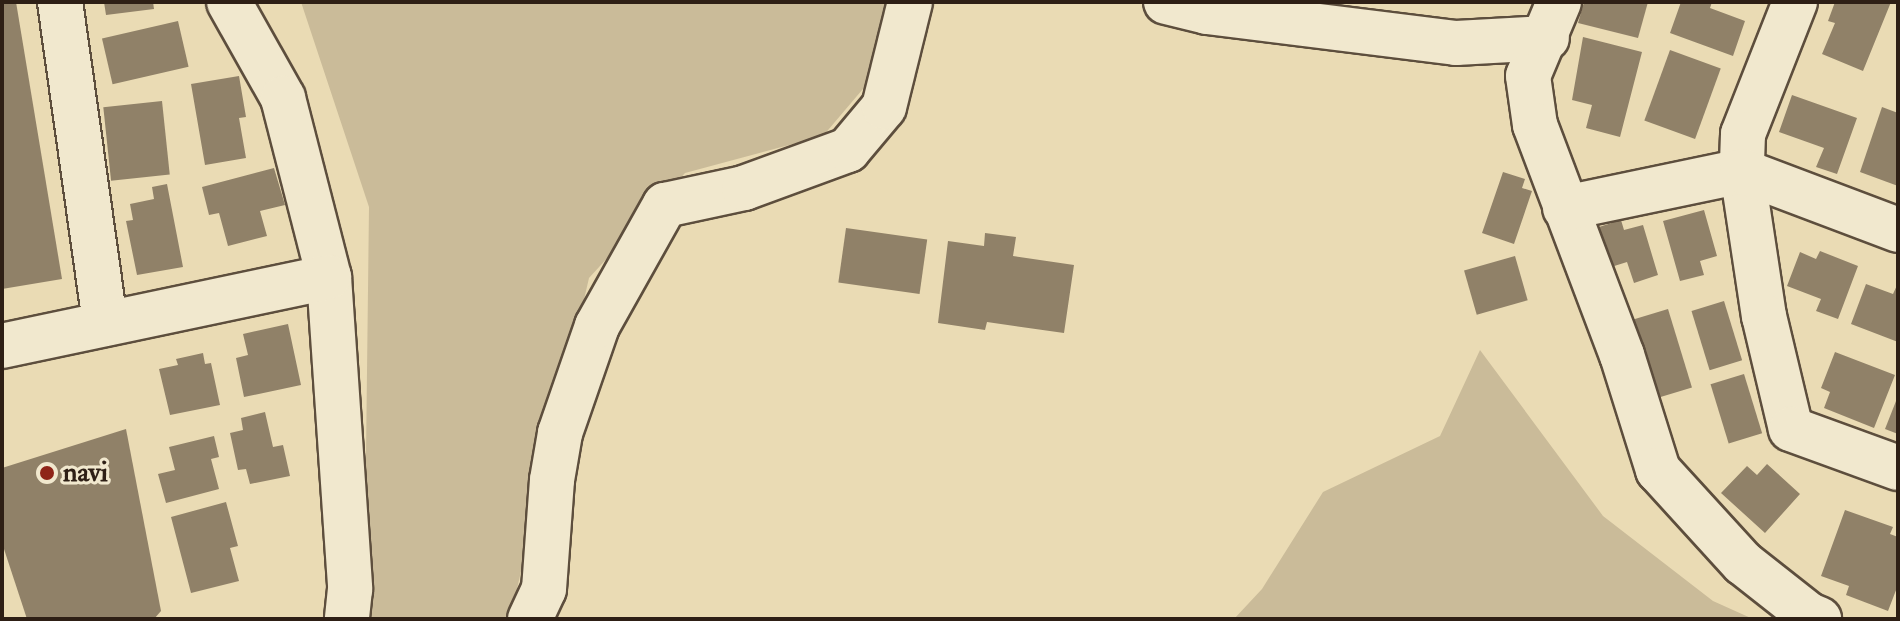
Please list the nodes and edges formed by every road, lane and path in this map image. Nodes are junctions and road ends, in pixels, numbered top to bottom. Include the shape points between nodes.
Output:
1 (60, 2) edge
2 (229, 2) edge
3 (910, 2) edge
4 (1166, 2) edge
5 (1795, 2) edge
6 (1553, 20) edge
7 (1742, 171) junction
8 (1565, 208) junction
9 (1898, 230) edge
10 (329, 277) junction
11 (105, 324) junction
12 (2, 346) edge
13 (1898, 468) edge
14 (347, 619) edge
15 (530, 619) edge
16 (1819, 619) edge

1 - 11 street
2 - 10 street via 283,98
3 - 15 street via 884,107 848,150 744,188 665,205 597,326 560,433 544,589
4 - 6 street via 1207,12 1456,43
5 - 7 street via 1743,134
6 - 8 street via 1528,76 1535,125
7 - 8 street
7 - 9 street
7 - 13 street via 1764,316 1791,429
8 - 16 street via 1622,355 1658,470 1743,563
10 - 11 street
10 - 14 street via 350,589
11 - 12 street

